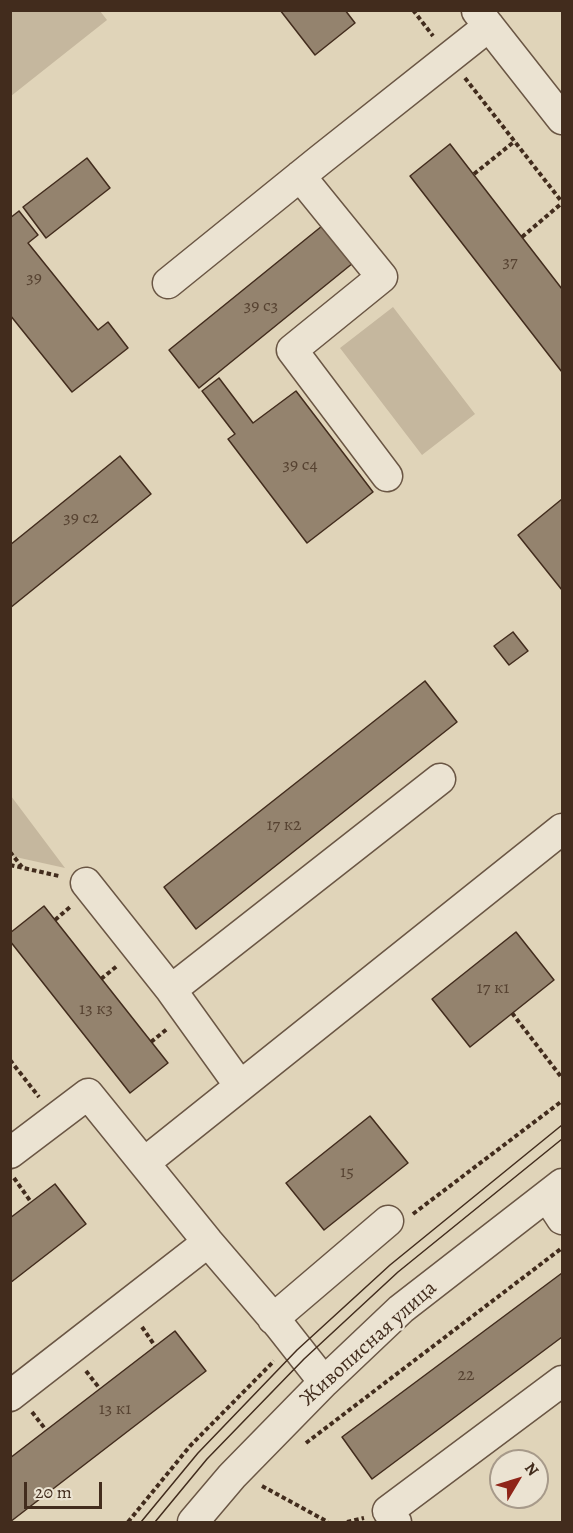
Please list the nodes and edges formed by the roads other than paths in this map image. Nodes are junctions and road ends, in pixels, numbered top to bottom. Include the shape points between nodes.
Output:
1 (483, 18) edge
2 (562, 119) edge
3 (300, 176) junction
4 (168, 283) dead end
5 (387, 476) dead end
6 (440, 778) dead end
7 (562, 829) edge
8 (86, 883) road end
9 (171, 990) junction
10 (240, 1086) junction
11 (10, 1153) edge
12 (144, 1163) junction
13 (557, 1200) edge
14 (388, 1221) dead end
15 (208, 1242) junction
16 (273, 1319) junction
17 (562, 1381) edge
18 (324, 1382) junction
19 (10, 1396) edge
20 (193, 1522) edge
21 (396, 1522) edge

1 - 2 street
1 - 3 street via 449,57
3 - 4 street
3 - 5 street via 382,277 292,350
6 - 9 street
7 - 10 street
8 - 9 street
9 - 10 street
10 - 12 street
11 - 12 street via 88,1094
12 - 15 street
13 - 18 street, Живописная улица via 401,1309
14 - 16 street
15 - 16 street
15 - 19 street
16 - 18 street
17 - 21 street via 388,1511
18 - 20 street, Живописная улица

